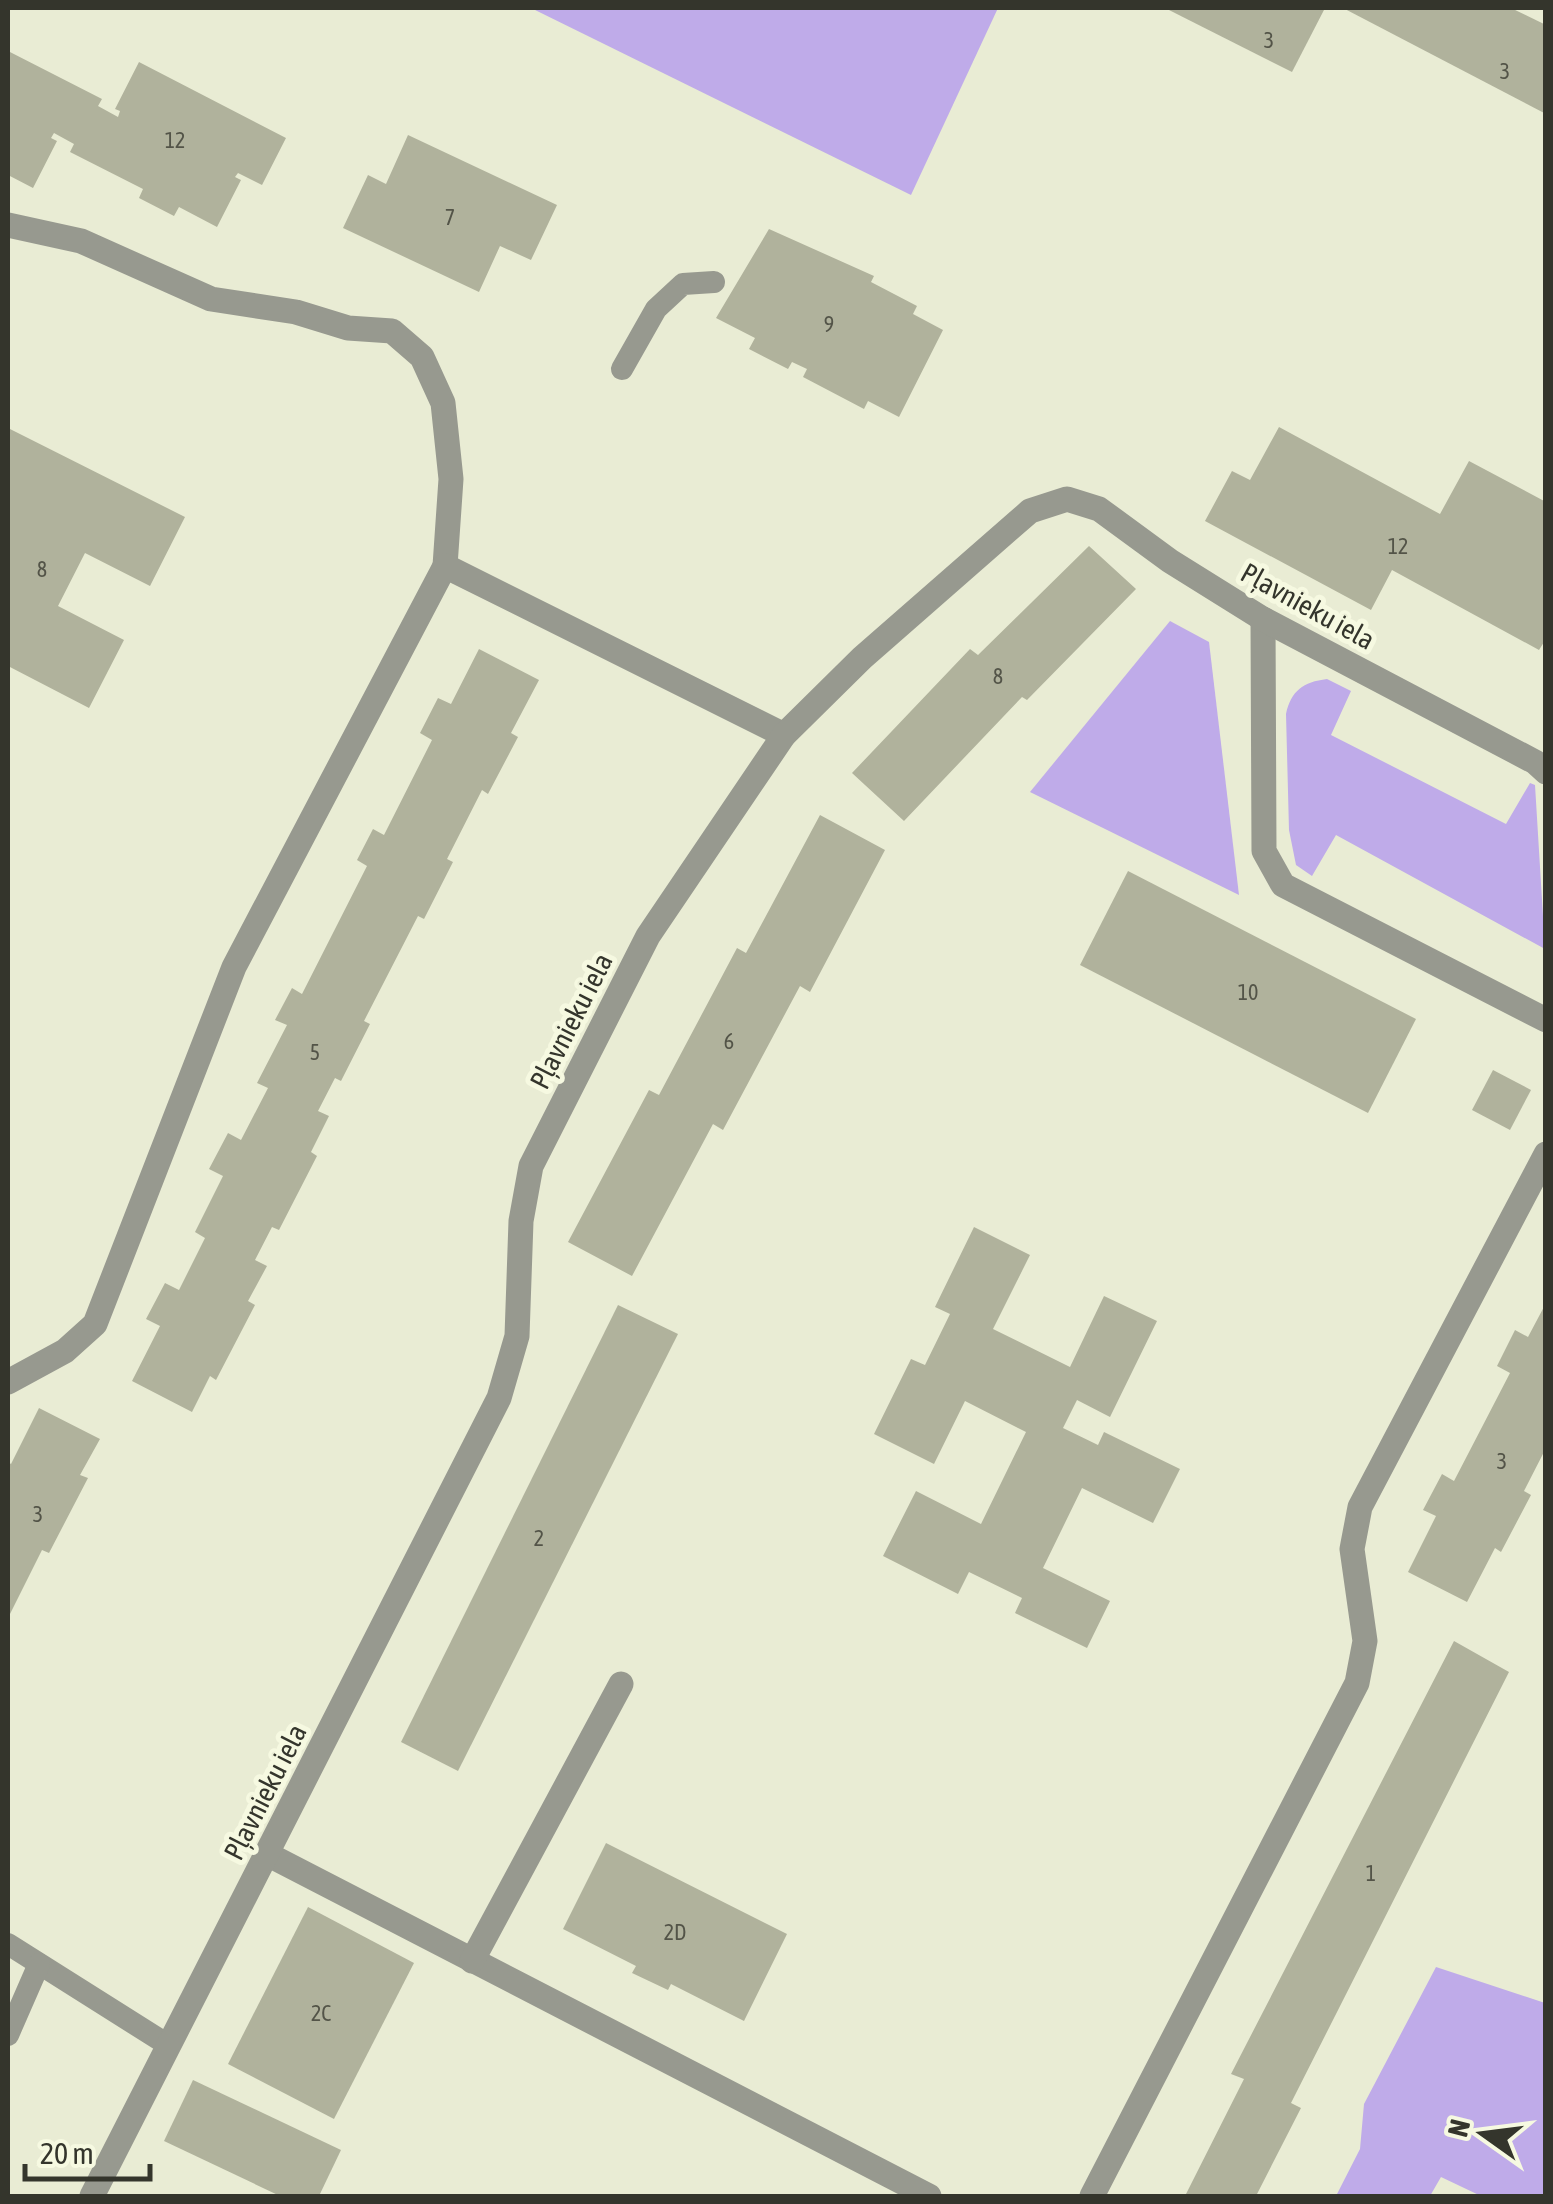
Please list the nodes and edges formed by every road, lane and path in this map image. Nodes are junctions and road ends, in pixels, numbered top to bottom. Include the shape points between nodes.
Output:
1 (8, 225) edge
2 (714, 282) dead end
3 (622, 369) dead end
4 (445, 566) junction
5 (1263, 618) junction
6 (784, 735) junction
7 (1546, 772) edge
8 (1546, 1020) edge
9 (1546, 1154) edge
10 (8, 1382) edge
11 (621, 1684) dead end
12 (267, 1854) junction
13 (8, 1944) edge
14 (472, 1961) junction
15 (39, 1964) junction
16 (8, 2035) edge
17 (168, 2045) junction
18 (92, 2196) edge
19 (928, 2196) edge
20 (1092, 2196) edge

1 - 4 street via 80,241 212,300 392,331 422,357 442,403 451,479
2 - 3 lane via 683,284 656,309
4 - 6 street
4 - 10 street via 234,967 95,1324 65,1351
5 - 6 street, Pļavnieku iela via 1099,509 1067,498 1030,512
5 - 7 street, Pļavnieku iela
5 - 8 street via 1264,851 1282,885
6 - 12 street, Pļavnieku iela via 648,936 531,1166 521,1221 518,1336 499,1398
9 - 20 street via 1360,1506 1352,1548 1365,1641 1357,1683
11 - 14 street
12 - 14 street
12 - 17 street, Pļavnieku iela
13 - 15 lane
14 - 19 street
15 - 16 lane
15 - 17 lane
17 - 18 street, Pļavnieku iela

